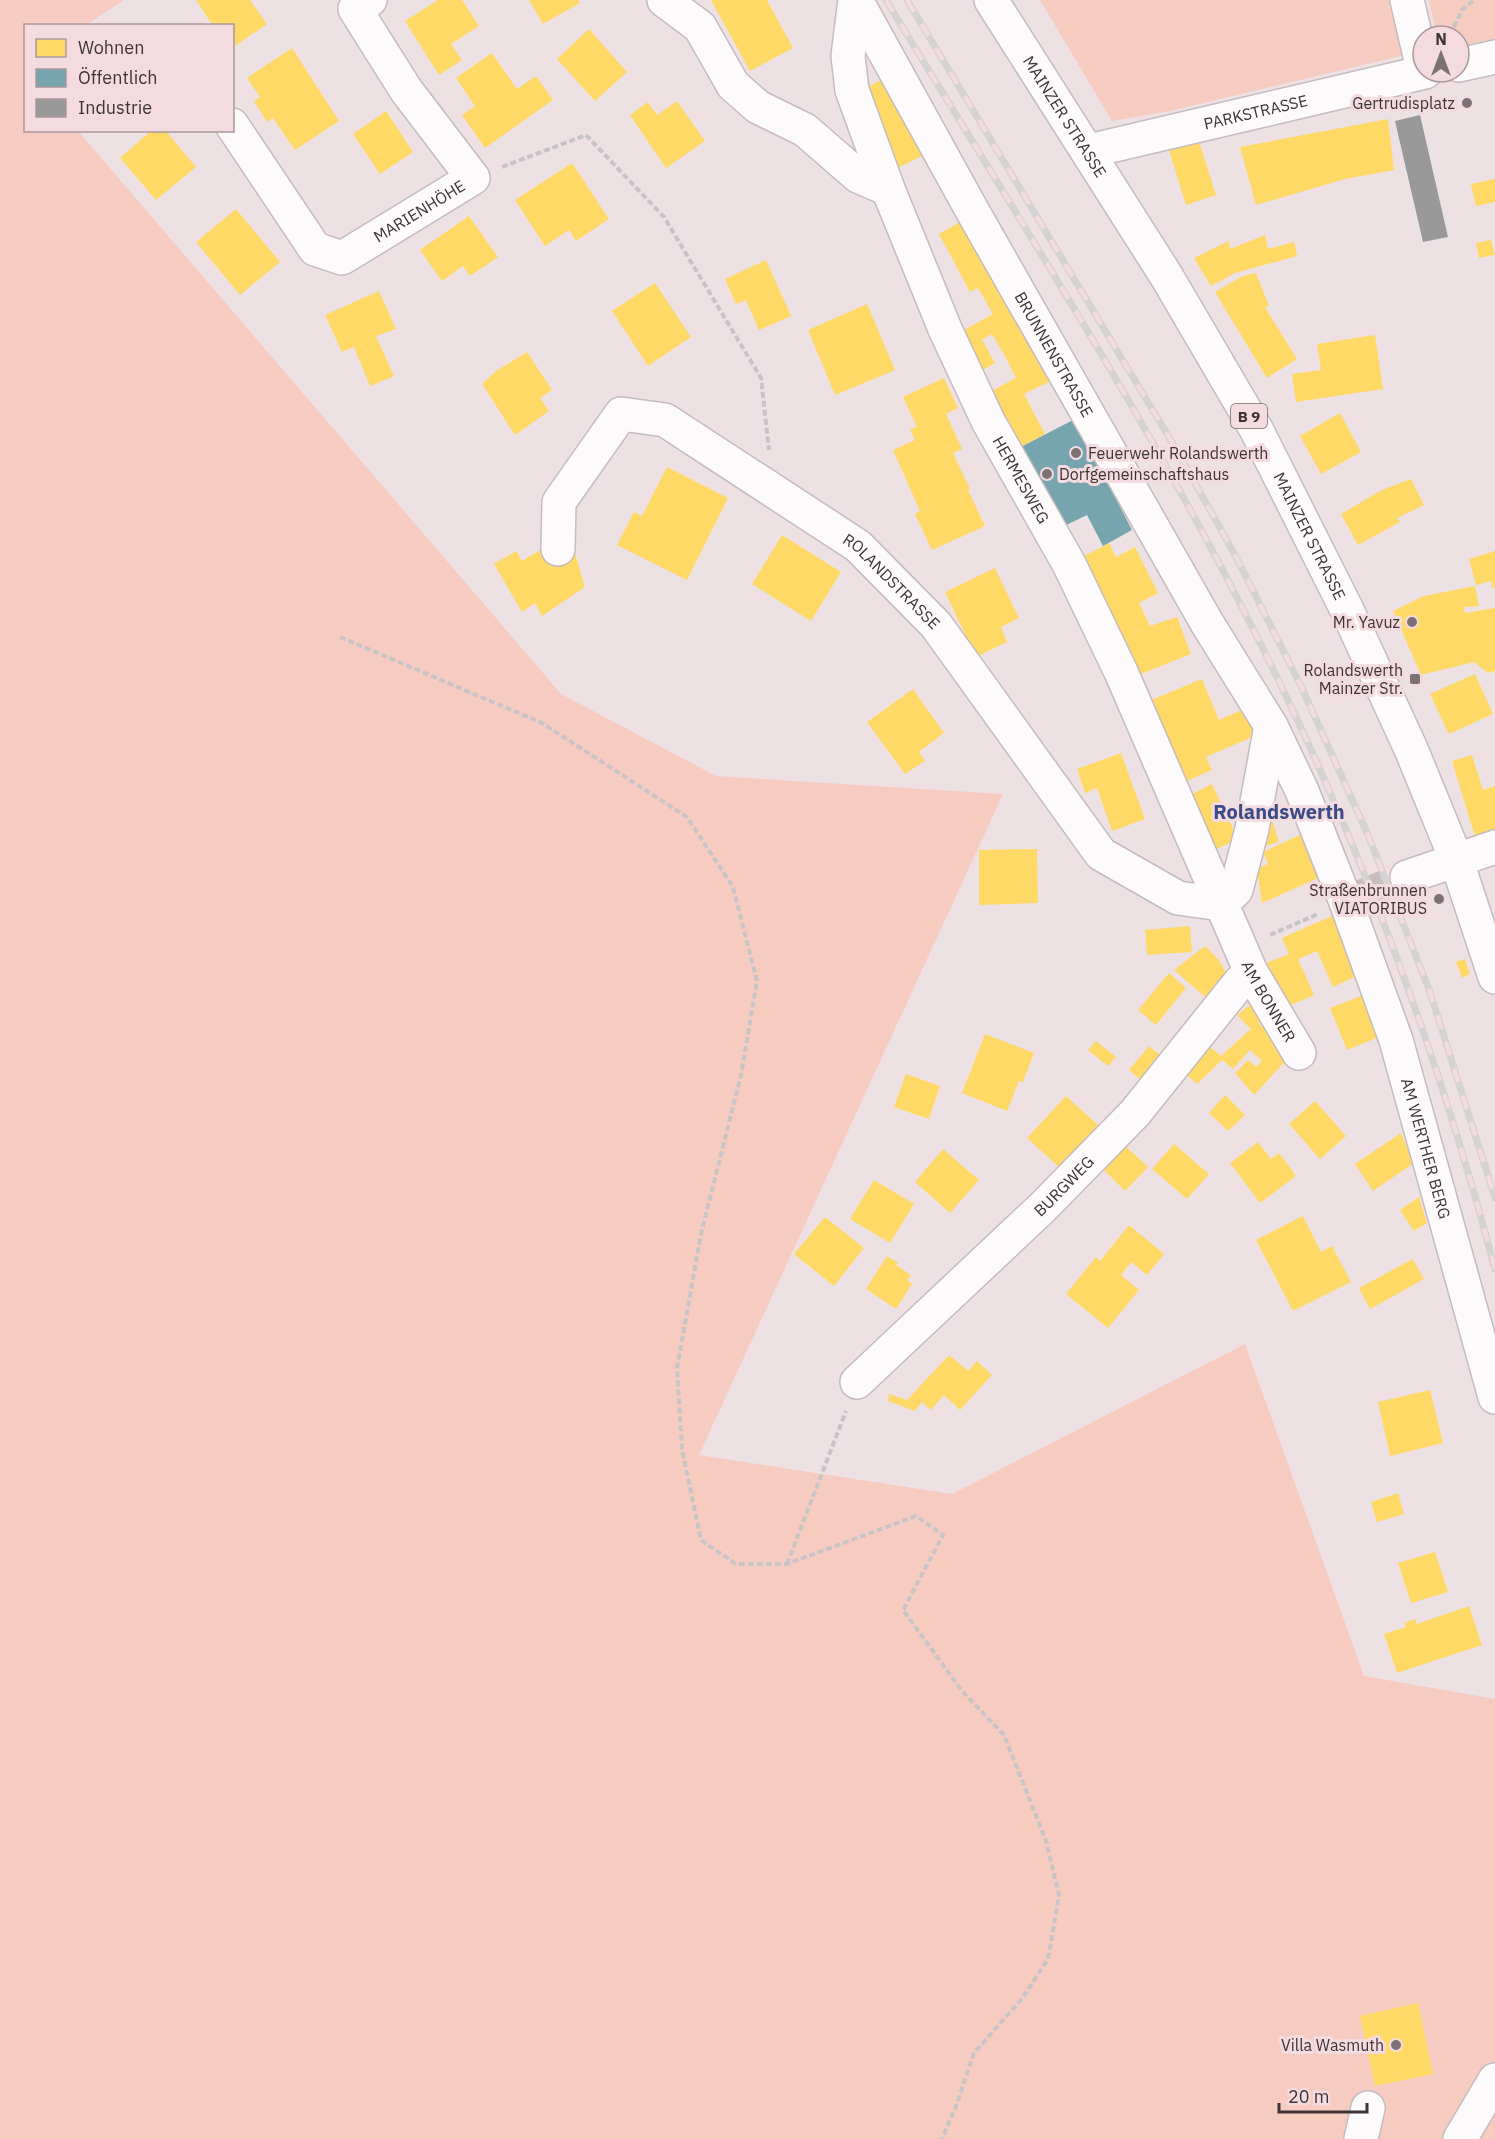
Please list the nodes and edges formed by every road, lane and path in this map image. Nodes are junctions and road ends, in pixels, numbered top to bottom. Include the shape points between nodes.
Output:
1 (664, 0) edge
2 (855, 0) edge
3 (991, 0) edge
4 (1407, 0) edge
5 (1474, 0) edge
6 (357, 3) edge
7 (1413, 24) edge
8 (1455, 24) edge
9 (1495, 57) edge
10 (1471, 62) edge
11 (1411, 74) edge
12 (234, 128) edge
13 (1089, 151) junction
14 (473, 178) junction
15 (888, 189) junction
16 (773, 492) junction
17 (558, 549) dead end
18 (340, 637) dead end
19 (1271, 726) junction
20 (1495, 847) edge
21 (1456, 859) junction
22 (1407, 877) tunnel mouth
23 (1352, 900) junction
24 (1221, 904) junction
25 (1246, 960) junction
26 (1495, 977) edge
27 (1299, 1053) dead end
28 (857, 1382) joint
29 (1495, 1397) edge
30 (787, 1564) junction
31 (1495, 2080) edge
32 (942, 2139) edge
33 (1460, 2139) edge

1 - 15 street via 700,27 733,85 758,107 805,130 858,176
2 - 15 street, HERMESWEG via 848,56 852,90
2 - 19 street, BRUNNENSTRASSE via 1202,613
3 - 13 street, MAINZER STRASSE / B 9
4 - 7 street
5 - 8 path via 1462,10
6 - 14 street, MARIENHÖHE via 406,90
9 - 10 street
11 - 13 street, PARKSTRASSE
12 - 14 street, MARIENHÖHE via 315,249 342,258
13 - 21 street, MAINZER STRASSE / B 9 via 1256,429 1347,610
14 - 16 path via 586,135 664,218 761,378
15 - 24 street, HERMESWEG via 954,350 988,421 1069,564 1121,672
16 - 17 street, ROLANDSTRASSE via 665,420 621,414 560,502
16 - 24 street, ROLANDSTRASSE via 858,546 936,625 1101,854 1178,898
18 - 30 path via 542,723 687,817 733,887 757,981 741,1075 701,1234 676,1368 682,1449 701,1540 736,1564
19 - 23 street, BRUNNENSTRASSE
19 - 24 street via 1236,890
20 - 21 street
21 - 22 street
21 - 26 street, MAINZER STRASSE / B 9
23 - 25 path
23 - 29 street, AM WERTHER BERG via 1396,1040
24 - 25 street, HERMESWEG
25 - 27 street, AM BONNER
25 - 28 street, BURGWEG via 1240,982 1135,1113 1043,1207
28 - 30 path
30 - 32 path via 916,1516 943,1535 903,1610 962,1691 1004,1735 1046,1841 1059,1895 1048,1959 1021,2000 974,2053
31 - 33 street

